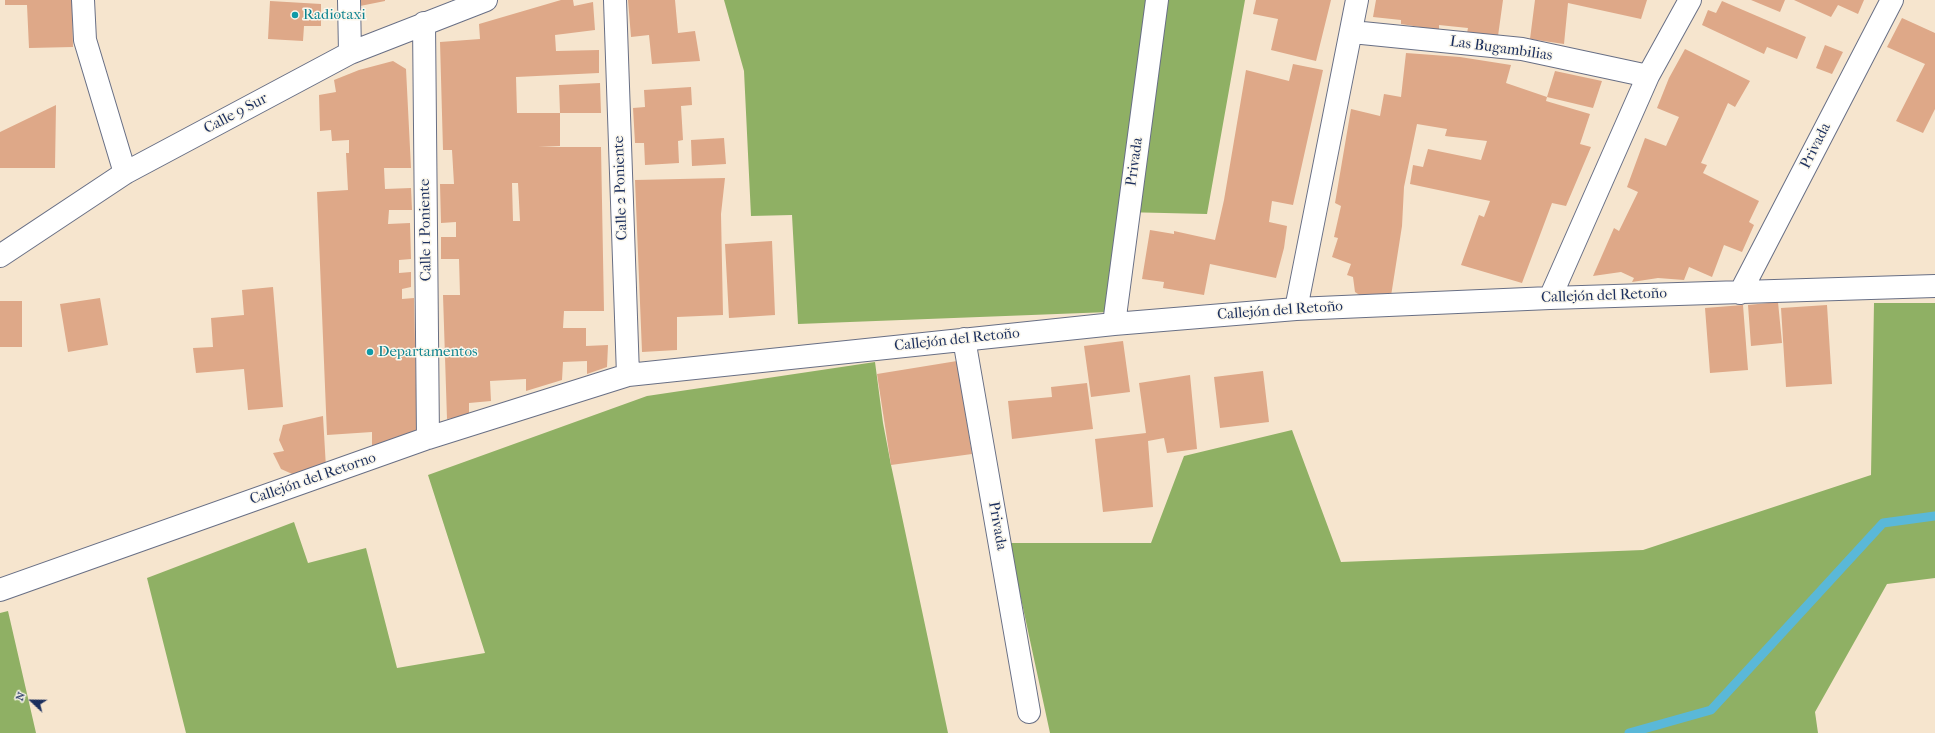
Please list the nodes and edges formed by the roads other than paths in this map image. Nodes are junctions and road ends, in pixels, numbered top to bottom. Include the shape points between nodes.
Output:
1 (83, 0) edge
2 (349, 0) edge
3 (486, 0) edge
4 (615, 0) edge
5 (1156, 0) edge
6 (1357, 0) edge
7 (1690, 0) edge
8 (1892, 0) edge
9 (424, 23) junction
10 (1352, 32) junction
11 (350, 53) junction
12 (1648, 76) junction
13 (125, 173) junction
14 (0, 256) edge
15 (1935, 286) edge
16 (1740, 292) junction
17 (1550, 298) junction
18 (1296, 309) junction
19 (1114, 324) junction
20 (964, 340) junction
21 (628, 375) junction
22 (428, 438) junction
23 (0, 590) edge
24 (1029, 712) dead end

1 - 13 street via 85,40
2 - 11 street
3 - 9 street, Calle 9 Sur
4 - 21 street, Calle 2 Poniente
5 - 19 street, Privada
6 - 10 street
7 - 12 street
8 - 16 street, Privada
9 - 11 street, Calle 9 Sur
9 - 22 street, Calle 1 Poniente
10 - 12 street, Las Bugambilias via 1522,49
10 - 18 street
11 - 13 street, Calle 9 Sur
12 - 17 street
13 - 14 street, Calle 9 Sur
15 - 16 street, Callejón del Retoño
16 - 17 street, Callejón del Retoño
17 - 18 street, Callejón del Retoño
18 - 19 street, Callejón del Retoño
19 - 20 street, Callejón del Retoño
20 - 21 street, Callejón del Retoño
20 - 24 street, Privada
21 - 22 street, Callejón del Retorno
22 - 23 street, Callejón del Retorno

